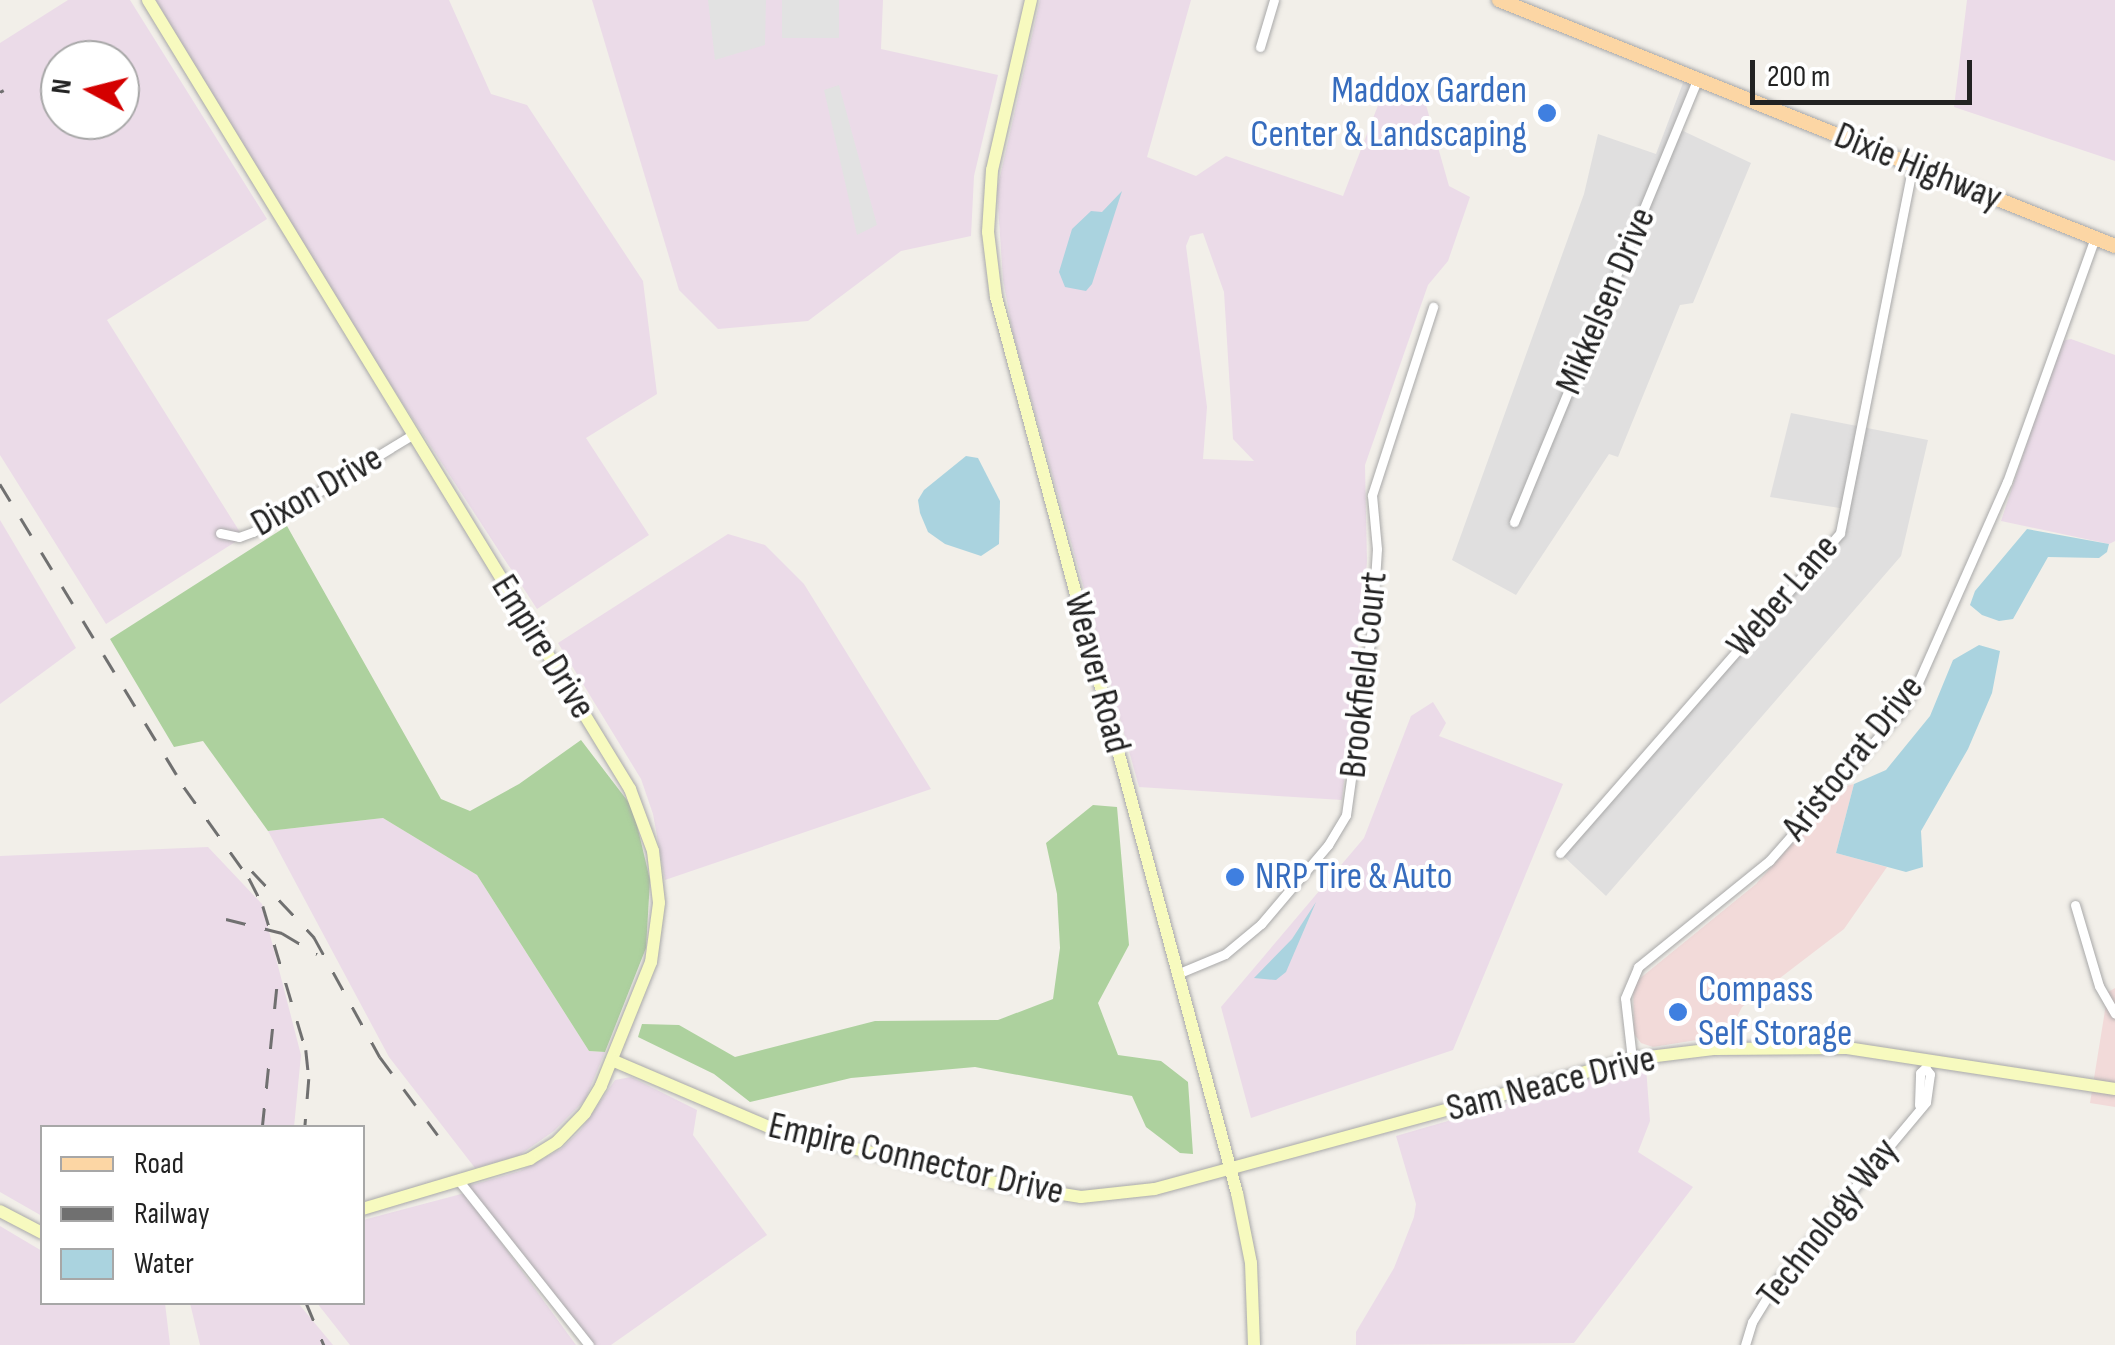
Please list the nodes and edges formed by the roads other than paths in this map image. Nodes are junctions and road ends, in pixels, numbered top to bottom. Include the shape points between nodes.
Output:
1 (148, 0) edge
2 (1031, 0) edge
3 (1274, 0) edge
4 (1498, 0) edge
5 (1260, 47) dead end
6 (1698, 80) junction
7 (1914, 165) junction
8 (2095, 238) junction
9 (2115, 246) edge
10 (1433, 307) dead end
11 (412, 436) junction
12 (1514, 522) dead end
13 (220, 532) dead end
14 (1560, 853) dead end
15 (2074, 905) dead end
16 (1177, 974) junction
17 (2115, 1014) edge
18 (1632, 1059) junction
19 (612, 1060) junction
20 (1927, 1065) junction
21 (2115, 1090) edge
22 (1230, 1169) junction
23 (459, 1181) junction
24 (365, 1208) edge
25 (0, 1211) edge
26 (40, 1232) edge
27 (588, 1345) edge
28 (1254, 1345) edge
29 (1744, 1345) edge

1 - 11 street, Empire Drive
2 - 16 street, Weaver Road via 992,170 991,266
3 - 5 street
4 - 6 main road, Dixie Highway
6 - 7 main road, Dixie Highway
6 - 12 street, Mikkelsen Drive
7 - 8 main road, Dixie Highway
7 - 14 street, Weber Lane via 1840,533
8 - 9 main road, Dixie Highway
8 - 18 street, Aristocrat Drive via 2001,497 1916,687 1769,861 1638,967 1626,998
10 - 16 street, Brookfield Court via 1372,495 1372,628 1346,816 1261,924 1224,954
11 - 13 street, Dixon Drive via 253,532
11 - 19 street, Empire Drive via 630,789 648,833 659,888 656,942
15 - 17 street via 2099,986
16 - 22 street, Weaver Road
18 - 20 street, Sam Neace Drive via 1762,1046 1847,1048
18 - 22 street, Sam Neace Drive
19 - 22 street, Empire Connector Drive via 774,1129 1026,1190 1120,1195
19 - 23 street, Empire Drive via 594,1101 557,1142 530,1159
20 - 21 street, Sam Neace Drive
20 - 29 street, Technology Way via 1926,1102 1779,1278
22 - 28 street, Weaver Road via 1251,1264
23 - 24 street, Empire Drive
23 - 27 street
25 - 26 street

